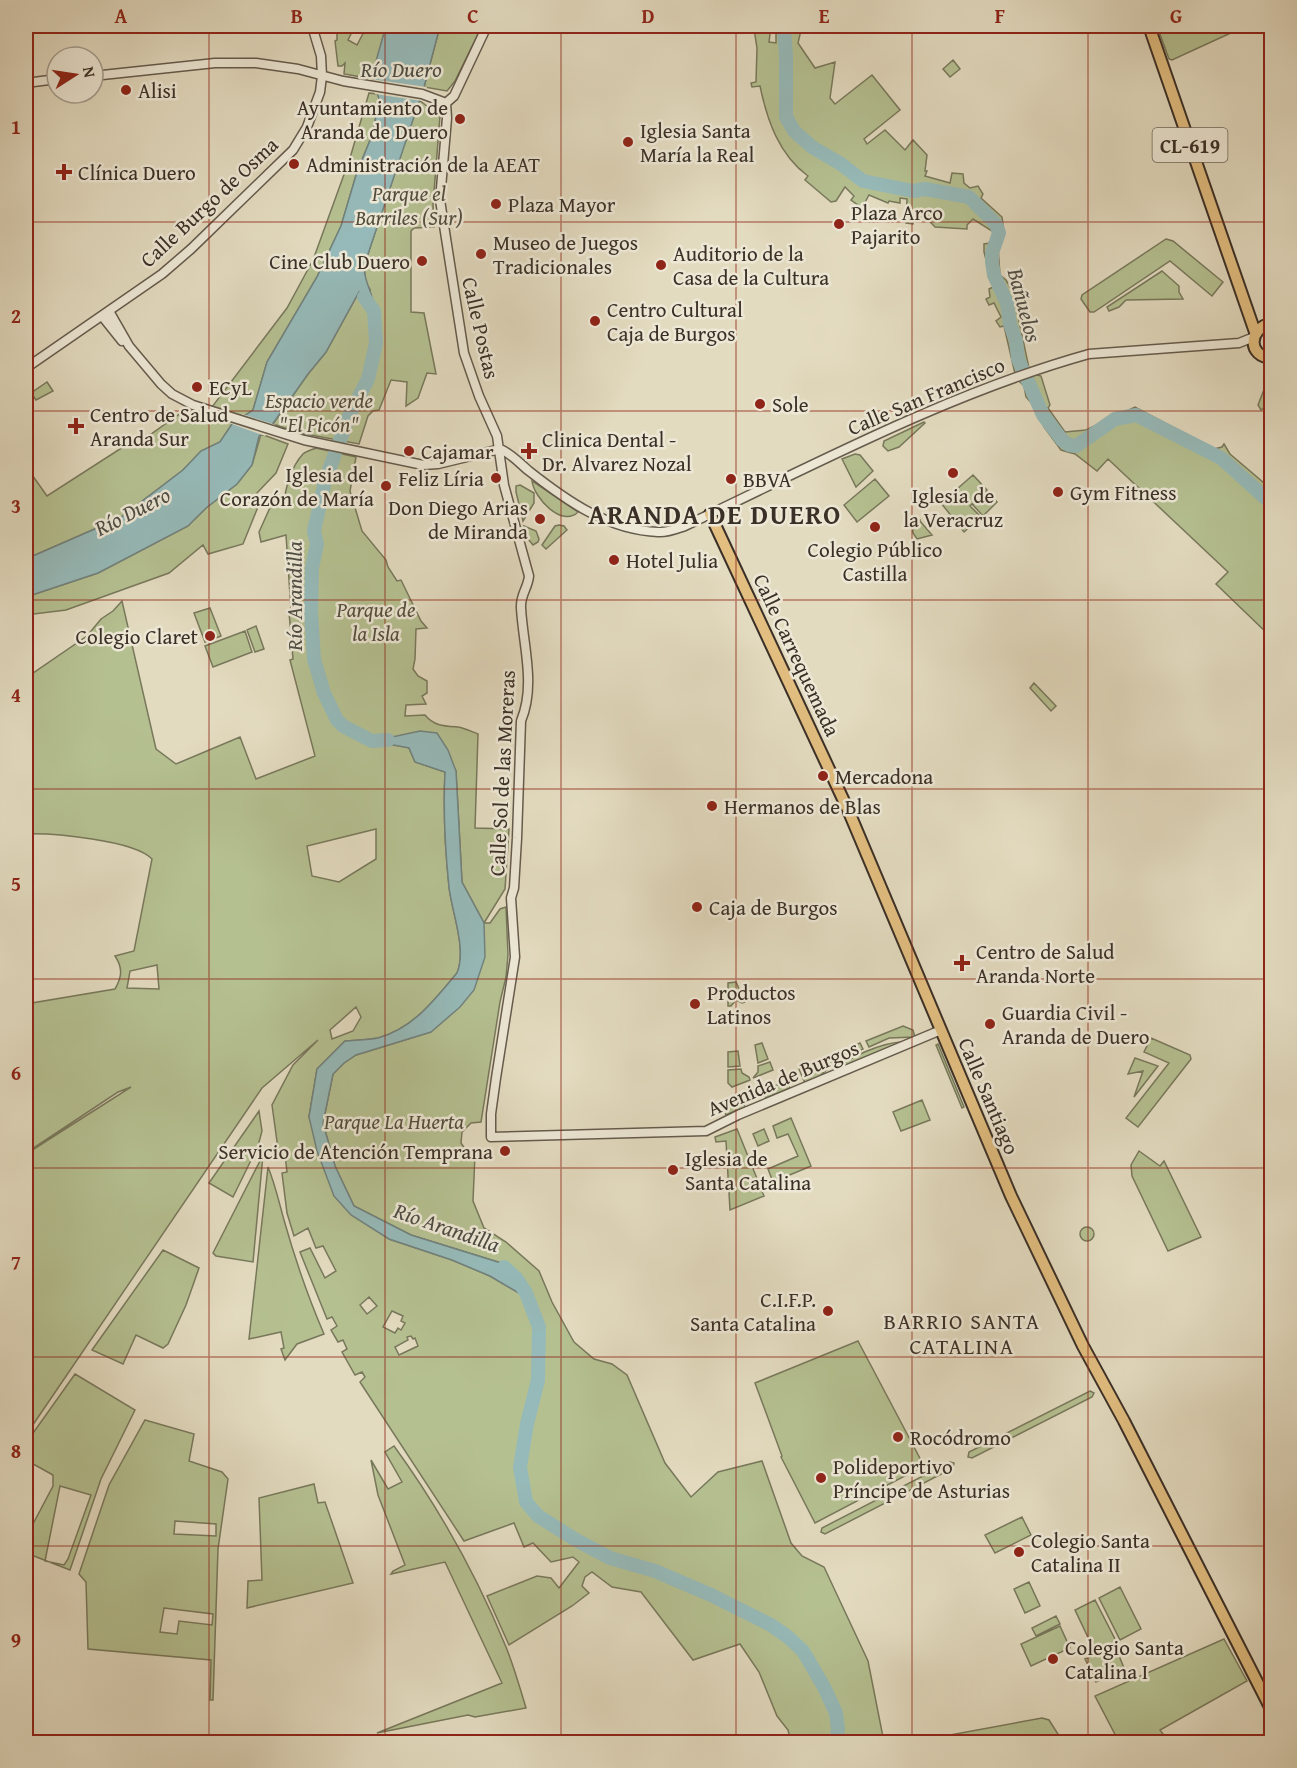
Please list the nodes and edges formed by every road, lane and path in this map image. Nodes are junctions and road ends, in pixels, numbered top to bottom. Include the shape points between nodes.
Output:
1 (312, 26) edge
2 (487, 26) edge
3 (1149, 26) edge
4 (105, 75) edge
5 (322, 76) junction
6 (45, 81) edge
7 (26, 83) edge
8 (445, 103) junction
9 (105, 314) junction
10 (1250, 314) junction
11 (1269, 323) edge
12 (1254, 339) junction
13 (1272, 358) edge
14 (26, 368) edge
15 (500, 449) junction
16 (710, 514) junction
17 (528, 580) joint
18 (849, 812) joint
19 (941, 1030) junction
20 (491, 1137) joint
21 (1272, 1711) edge

1 - 5 street
2 - 8 street via 454,96
3 - 10 main road, CL-619
4 - 5 street via 215,63 256,63
5 - 8 street via 422,94
5 - 9 street, Calle Burgo de Osma via 307,127 293,150 191,249
6 - 7 street
8 - 15 street, Calle Postas via 440,200 448,262 464,353
9 - 14 street, Calle Burgo de Osma
9 - 15 street via 161,384 172,394 209,411 291,436 423,465
10 - 11 main road
10 - 12 main road
11 - 12 main road
12 - 13 main road via 1261,356
12 - 16 street, Calle San Francisco via 1089,354 1042,369 946,404
15 - 16 street, Calle San Francisco via 580,508 609,522 659,532
15 - 17 street, Calle Postas via 504,485
16 - 18 main road, Calle Carrequemada
17 - 20 street, Calle Sol de las Moreras via 521,605 528,675 521,721 512,897 515,957
18 - 19 main road, Calle Santiago
19 - 20 street, Avenida de Burgos via 706,1131
19 - 21 main road, Calle Santiago via 1011,1196 1083,1346

